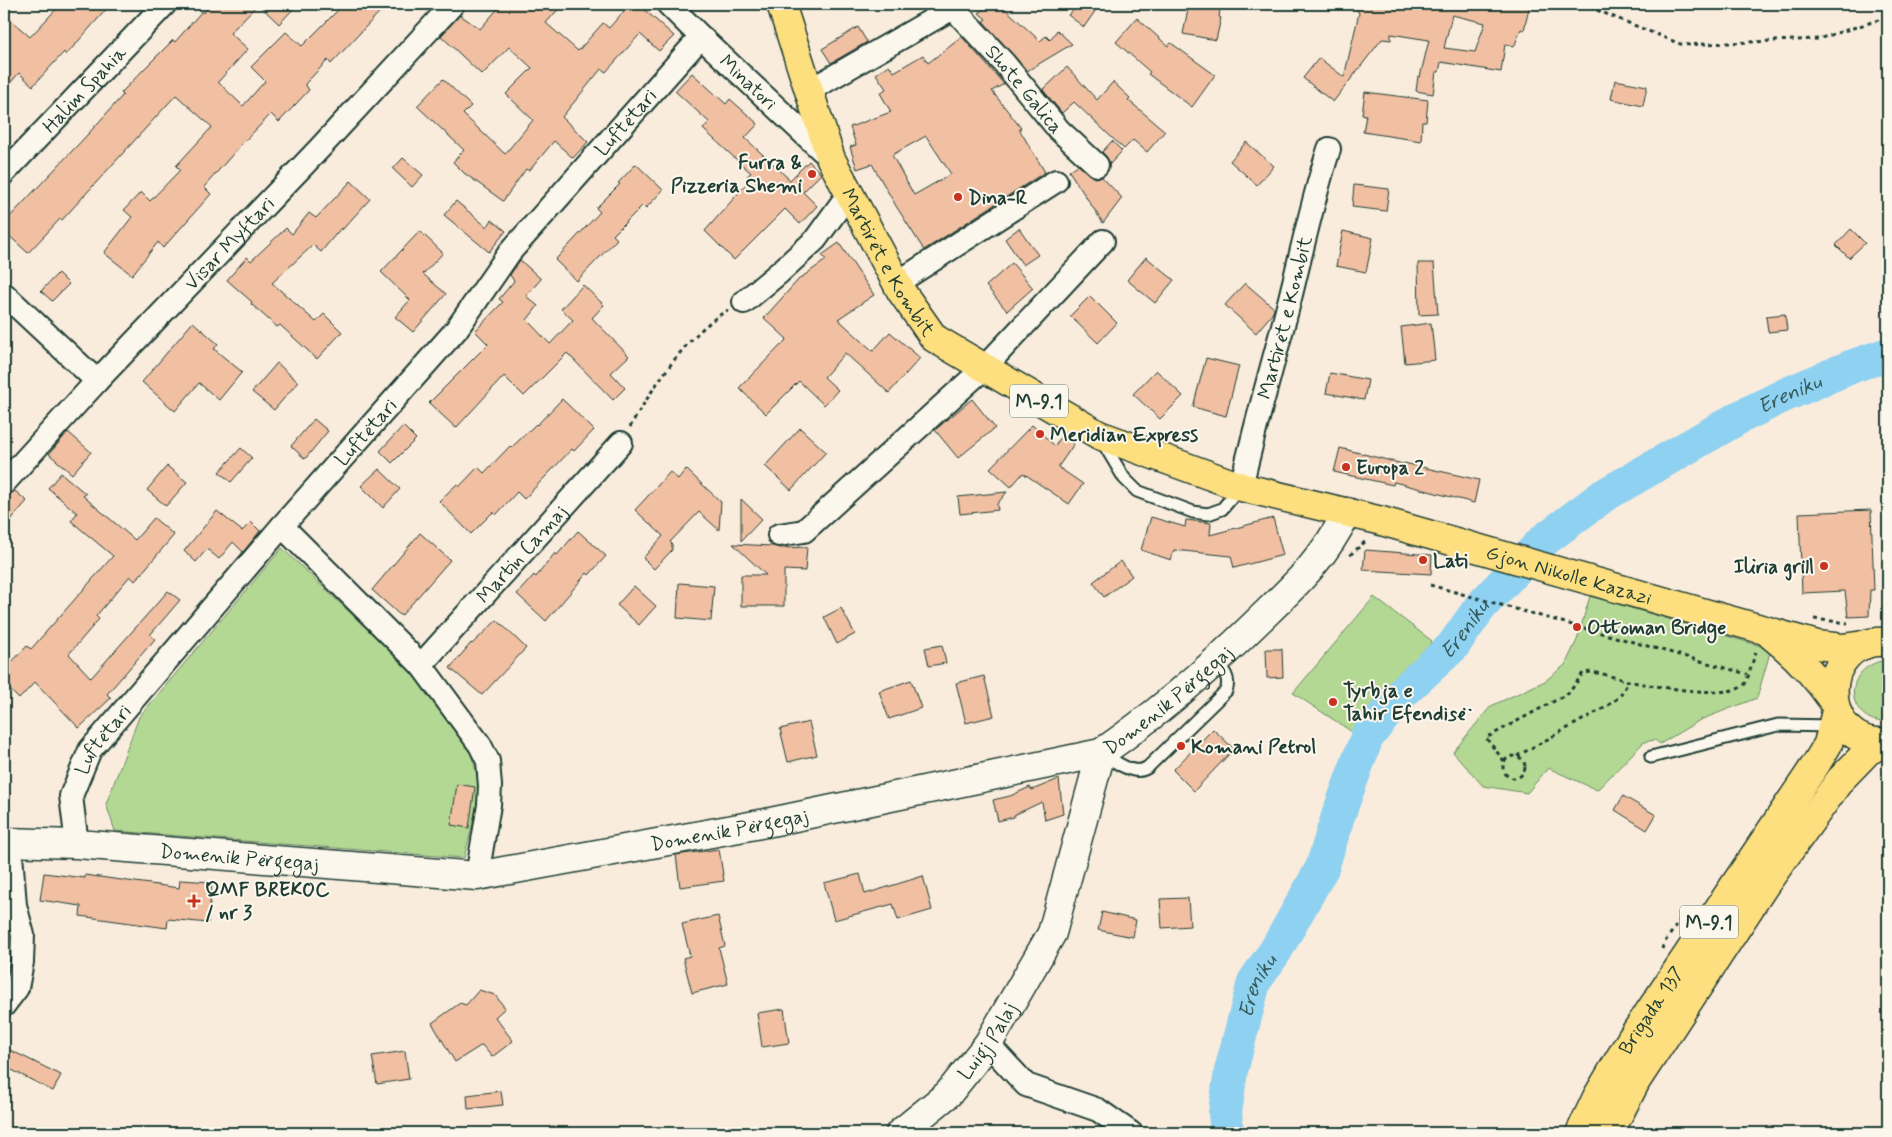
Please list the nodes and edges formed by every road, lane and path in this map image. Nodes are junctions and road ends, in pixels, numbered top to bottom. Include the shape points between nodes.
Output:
1 (165, 4) edge
2 (453, 4) edge
3 (668, 4) edge
4 (781, 4) edge
5 (1582, 4) edge
6 (956, 6) edge
7 (1888, 17) edge
8 (701, 37) junction
9 (810, 90) junction
10 (1328, 149) dead end
11 (831, 158) junction
12 (1097, 165) dead end
13 (4, 173) edge
14 (1056, 181) dead end
15 (850, 192) junction
16 (1103, 241) dead end
17 (897, 283) junction
18 (4, 294) edge
19 (744, 302) joint
20 (983, 369) junction
21 (97, 381) junction
22 (1099, 435) junction
23 (621, 442) joint
24 (4, 483) edge
25 (1241, 486) junction
26 (1347, 512) junction
27 (282, 526) junction
28 (1373, 534) dead end
29 (779, 535) dead end
30 (1346, 560) dead end
31 (1430, 585) dead end
32 (1807, 618) dead end
33 (1760, 636) junction
34 (1868, 637) edge
35 (1215, 662) junction
36 (421, 665) junction
37 (1748, 674) junction
38 (1628, 681) junction
39 (1834, 712) junction
40 (1887, 742) edge
41 (1101, 753) junction
42 (1517, 756) junction
43 (1651, 757) dead end
44 (1504, 761) junction
45 (7, 842) edge
46 (78, 844) junction
47 (477, 876) junction
48 (4, 1005) edge
49 (988, 1044) junction
50 (900, 1133) edge
51 (1132, 1133) edge
52 (1580, 1133) edge
53 (1609, 1133) edge

1 - 13 street, Halim Spahia
2 - 21 street, Visar Myftari
3 - 8 street, Minatori
4 - 9 main road, Martirët e Kombit / M-9.1
5 - 7 path via 1683,45 1818,39
6 - 9 street, Shote Galica
6 - 12 street, Shote Galica via 1059,130
8 - 11 street, Minatori
8 - 27 street, Luftëtari via 510,252 456,330
9 - 11 main road, Martirët e Kombit / M-9.1
10 - 25 street, Martirët e Kombit
11 - 15 main road, Martirët e Kombit / M-9.1
14 - 17 street
15 - 17 main road, Martirët e Kombit / M-9.1
15 - 19 street via 815,240
16 - 20 street
17 - 20 main road, Martirët e Kombit / M-9.1 via 934,338
18 - 21 street
19 - 23 path via 715,318 682,352 652,388
20 - 22 main road, Martirët e Kombit / M-9.1
20 - 29 street via 804,531
21 - 24 street, Visar Myftari
22 - 25 main road, Martirët e Kombit / M-9.1
22 - 25 lane via 1130,485 1146,495 1200,514 1222,509
23 - 36 street, Martin Camaj
25 - 26 main road, Martirët e Kombit / M-9.1
26 - 33 main road, Gjon Nikolle Kazazi / M-9.1
26 - 35 main road, Domenik Përgegaj via 1330,544 1308,572
27 - 36 street
27 - 46 street, Luftëtari via 90,750 71,796
28 - 30 path
31 - 37 path
32 - 34 path
33 - 34 main road, M-9.1 via 1830,648
33 - 37 path
33 - 39 main road, M-9.1 via 1796,656 1819,681
34 - 39 main road, Brigada 137 / M-9.1 via 1838,667 1833,683
35 - 41 main road, Domenik Përgegaj
35 - 41 lane via 1227,677 1226,690 1148,767 1136,772
36 - 47 street via 480,745 488,761 488,805
37 - 38 path via 1745,684 1736,691 1701,692
38 - 42 path via 1619,697 1606,707
38 - 44 path via 1590,671 1583,673 1569,693 1486,738
39 - 40 main road, Brigada 137 / M-9.1 via 1856,734 1870,741
39 - 43 lane
39 - 52 main road, Brigada 137 / M-9.1 via 1828,744 1816,764 1618,1060
40 - 53 main road, Brigada 137 / M-9.1 via 1868,751 1840,780 1764,886 1654,1052
41 - 47 main road, Domenik Përgegaj via 766,823
41 - 49 main road, Luigj Palaj via 1052,933
42 - 44 path via 1510,756
42 - 44 path via 1526,767 1520,776 1512,778 1506,774
45 - 46 main road, Domenik Përgegaj
45 - 48 street, Domenik Përgegaj via 15,905 23,935 17,988
46 - 47 main road, Domenik Përgegaj
49 - 50 main road, Luigj Palaj via 948,1094
49 - 51 street via 1026,1085 1098,1110

